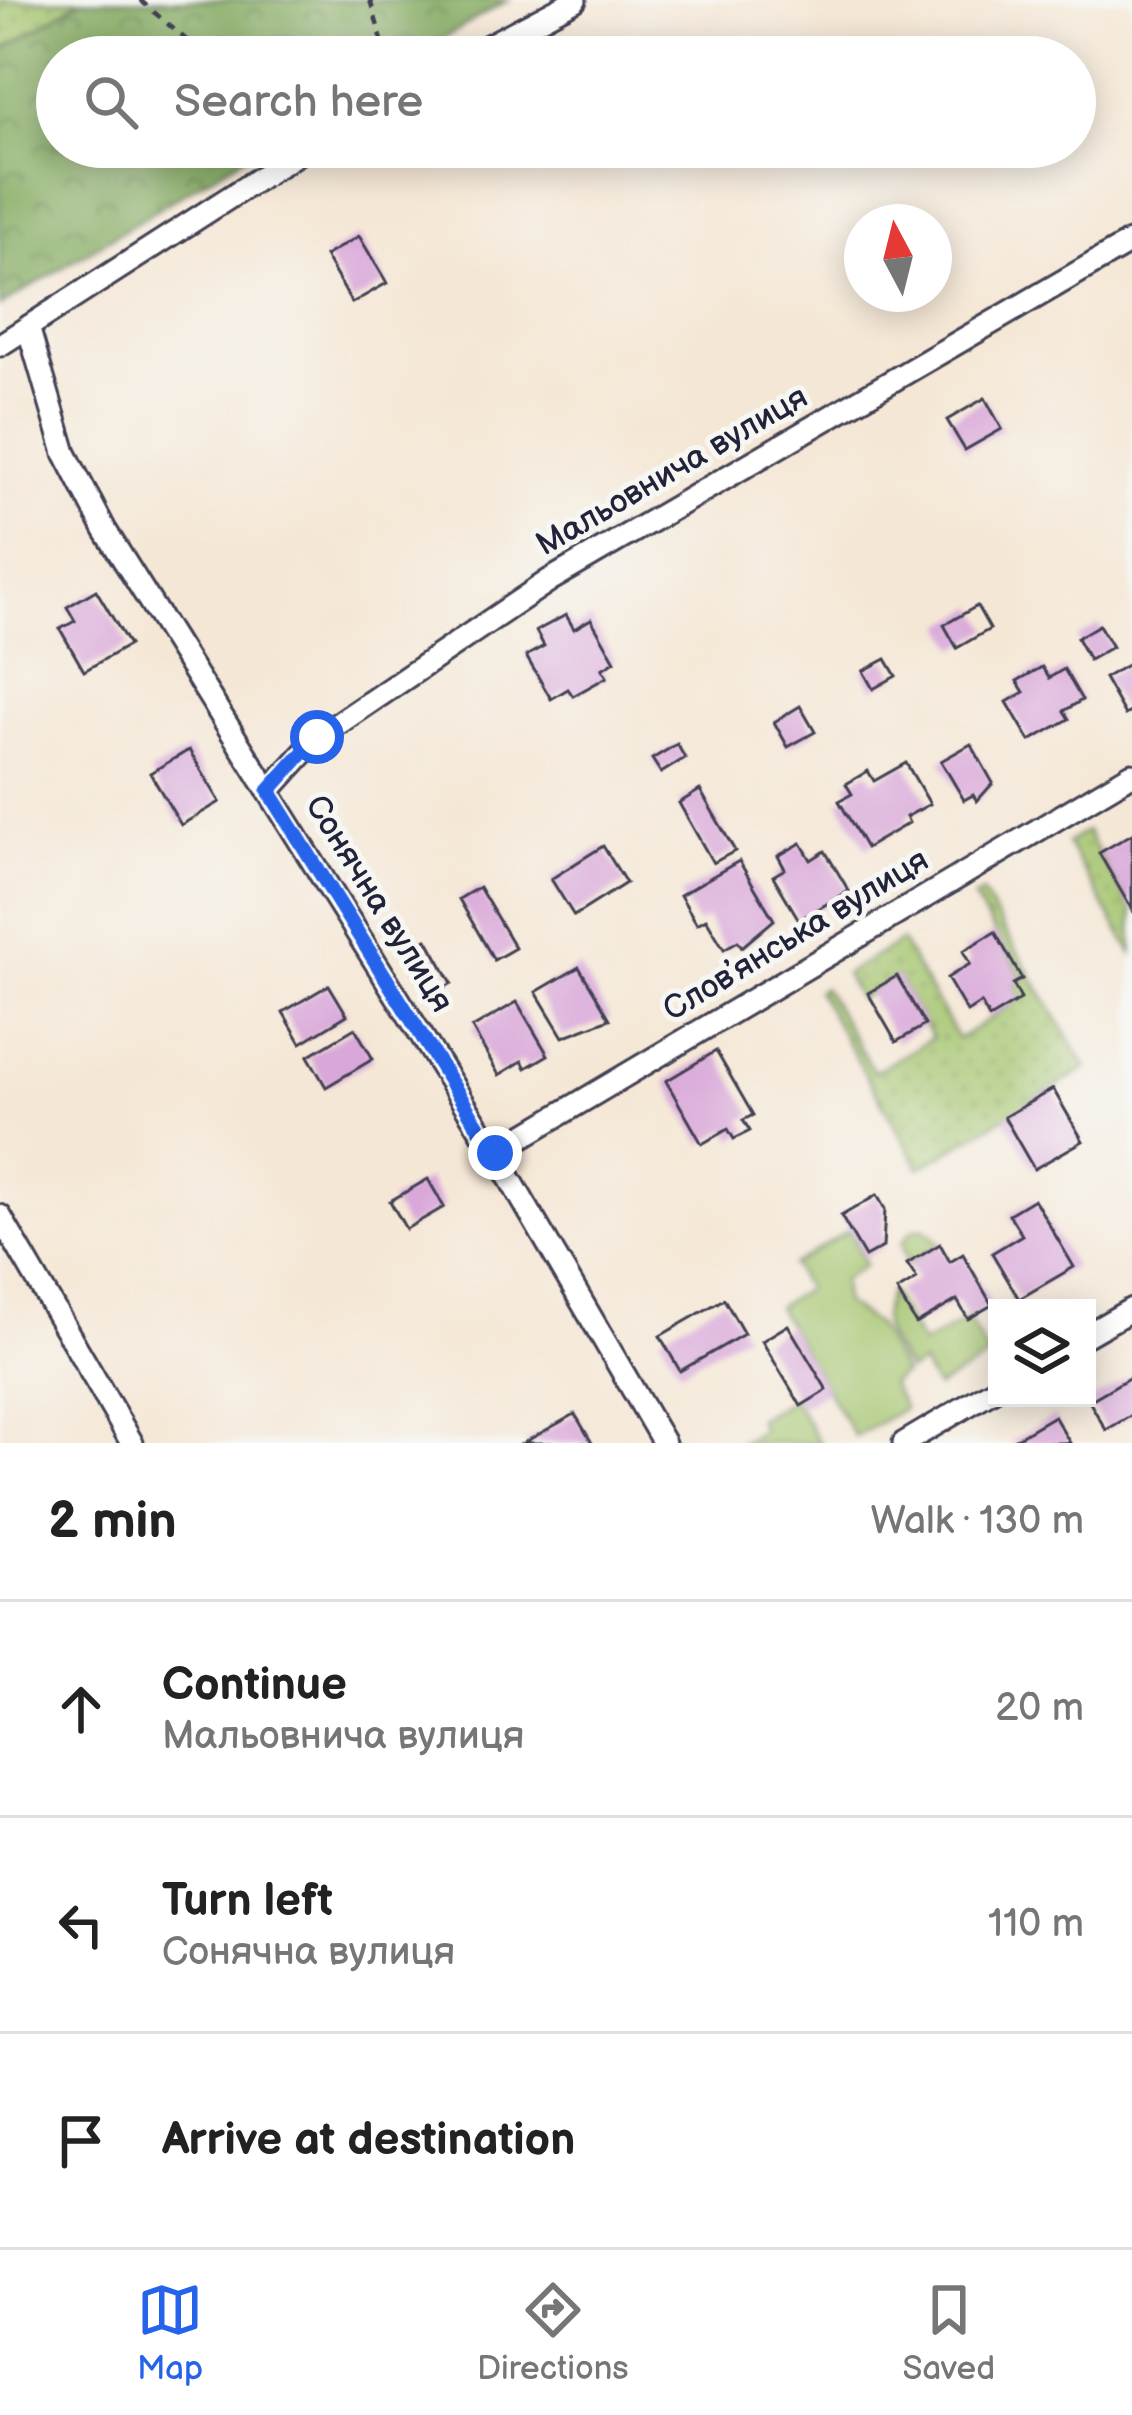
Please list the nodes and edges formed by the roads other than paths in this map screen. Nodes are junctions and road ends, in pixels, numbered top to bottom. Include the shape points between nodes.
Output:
1 (575, 0) edge
2 (506, 36) edge
3 (275, 168) edge
4 (1132, 242) edge
5 (28, 327) junction
6 (0, 345) edge
7 (1132, 774) edge
8 (269, 791) junction
9 (495, 1153) junction
10 (0, 1216) edge
11 (1132, 1309) edge
12 (1096, 1330) edge
13 (988, 1393) edge
14 (132, 1443) edge
15 (664, 1443) edge
16 (904, 1443) edge

1 - 2 street
3 - 5 street
4 - 8 street, Мальовнича вулиця via 550,580 317,737
5 - 6 street
5 - 8 street, Сонячна вулиця via 65,453 85,492
7 - 9 street, Словʼянська вулиця
8 - 9 street, Сонячна вулиця
9 - 15 street, Сонячна вулиця
10 - 14 street
11 - 12 street
13 - 16 street

